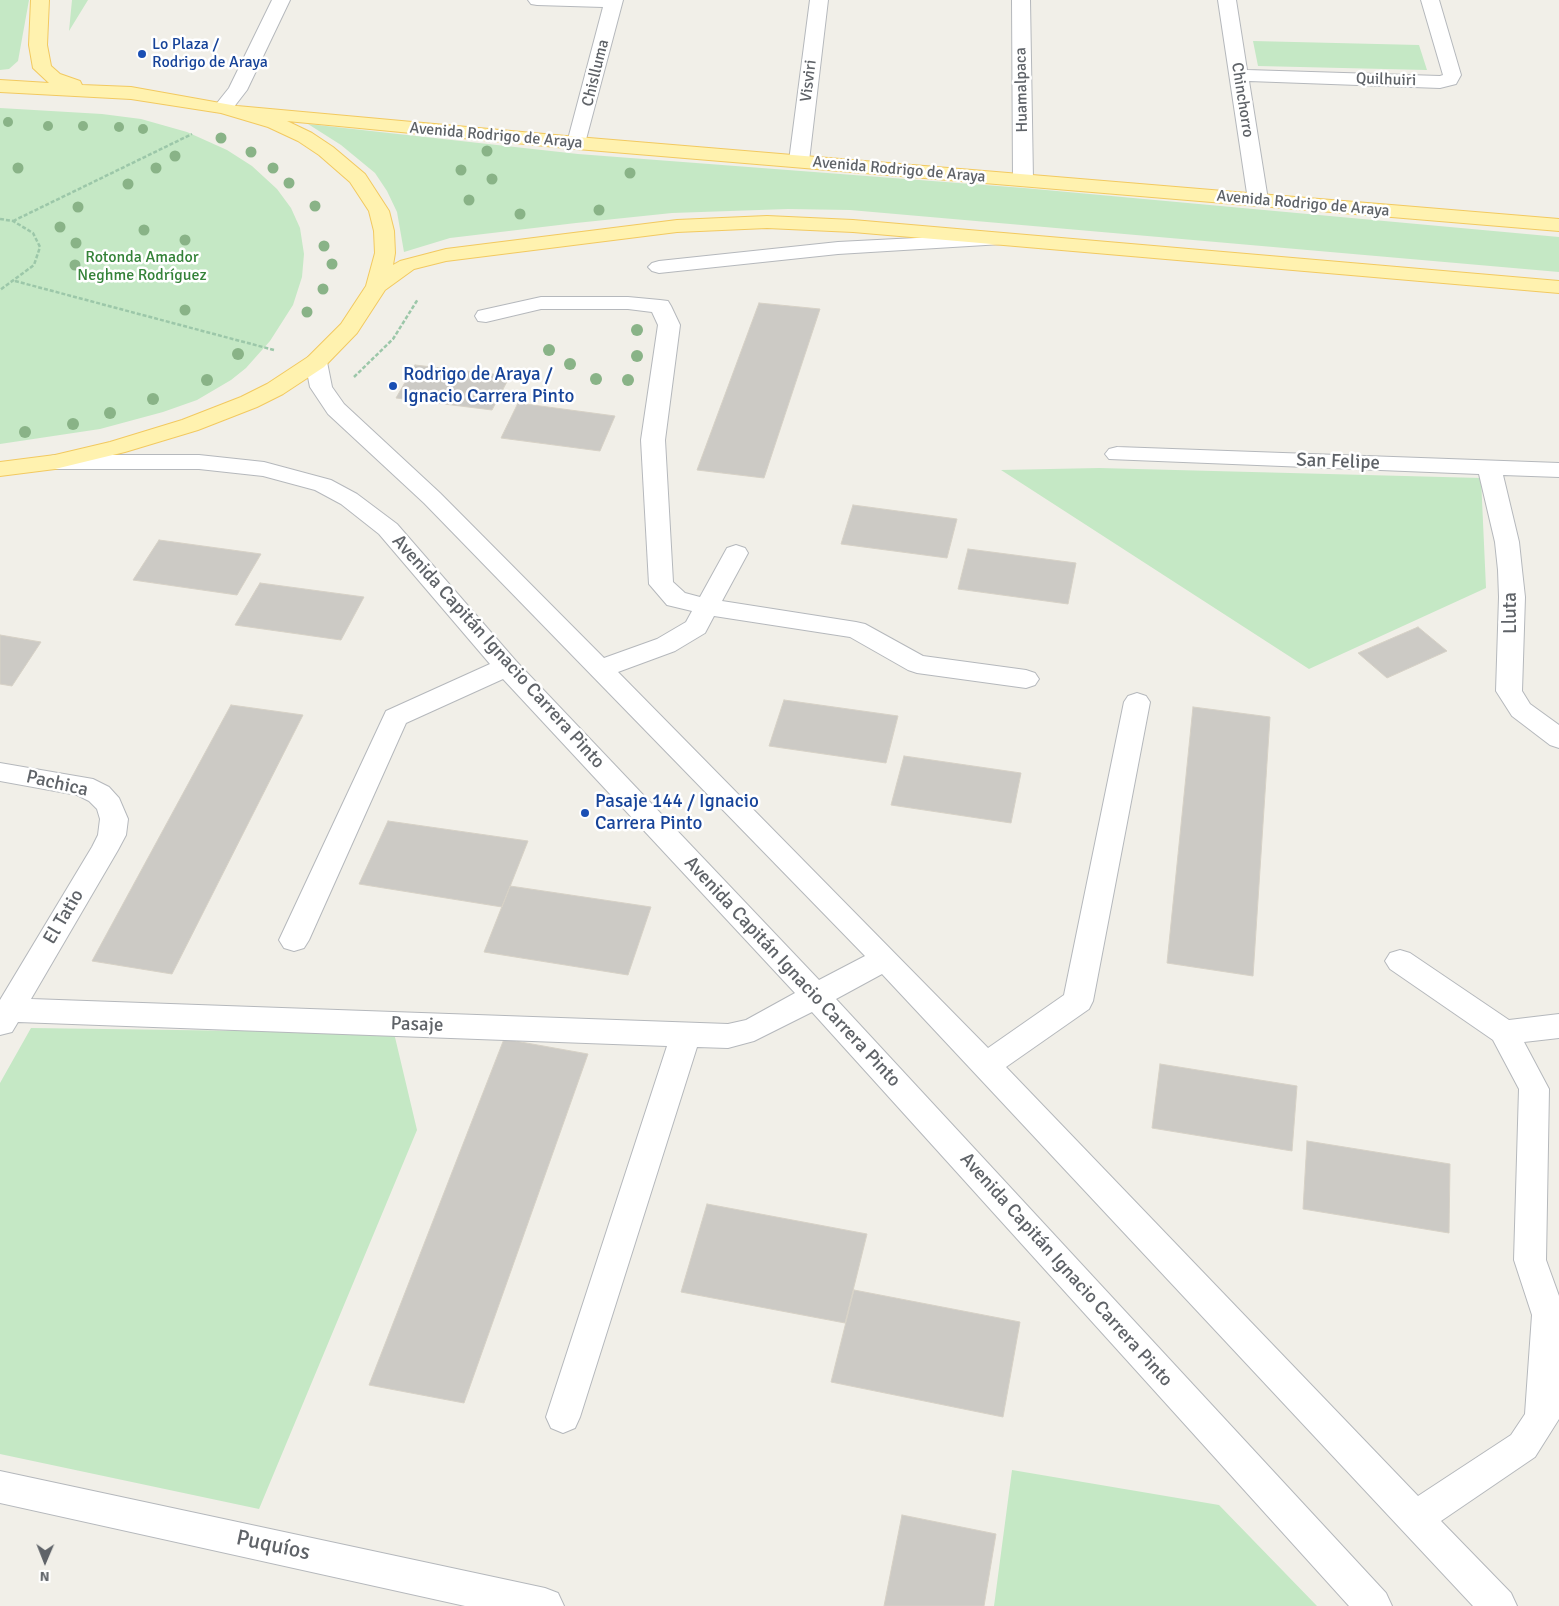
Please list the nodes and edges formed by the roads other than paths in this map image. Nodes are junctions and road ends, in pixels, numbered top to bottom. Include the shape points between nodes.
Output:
1 (40, 0) edge
2 (281, 0) edge
3 (537, 0) edge
4 (819, 0) edge
5 (1021, 0) edge
6 (1227, 0) edge
7 (1430, 0) edge
8 (614, 1) edge
9 (1239, 76) junction
10 (0, 86) edge
11 (89, 90) junction
12 (231, 109) junction
13 (577, 143) junction
14 (799, 161) junction
15 (1024, 180) junction
16 (1258, 200) junction
17 (1559, 225) edge
18 (1009, 239) junction
19 (659, 267) dead end
20 (377, 286) junction
21 (1559, 287) edge
22 (486, 316) dead end
23 (316, 362) junction
24 (1117, 454) dead end
25 (55, 462) junction
26 (1489, 467) junction
27 (0, 469) edge
28 (1559, 470) edge
29 (736, 553) dead end
30 (707, 607) junction
31 (507, 667) junction
32 (600, 669) junction
33 (1026, 679) dead end
34 (1137, 702) dead end
35 (1559, 738) edge
36 (0, 772) edge
37 (109, 805) joint
38 (294, 940) dead end
39 (885, 959) junction
40 (1400, 961) dead end
41 (816, 996) junction
42 (4, 1018) edge
43 (1559, 1026) edge
44 (1504, 1032) junction
45 (687, 1034) junction
46 (985, 1066) junction
47 (563, 1417) dead end
48 (0, 1486) edge
49 (1415, 1518) junction
50 (546, 1606) edge
51 (1373, 1606) edge
52 (1498, 1606) edge

1 - 11 main road via 38,45 42,68 58,80
2 - 12 street
3 - 8 street, Chislluma
4 - 14 street, Visviri
5 - 15 street, Huamalpaca
6 - 9 street, Chinchorro
7 - 9 street, Quilhuiri via 1452,75 1449,80
8 - 13 street, Chislluma
9 - 16 street, Chinchorro
10 - 11 main road
11 - 12 main road via 131,93
12 - 13 main road, Avenida Rodrigo de Araya
12 - 20 main road via 305,137 358,178 379,211 384,231 385,253
13 - 14 main road, Avenida Rodrigo de Araya
14 - 15 main road, Avenida Rodrigo de Araya
15 - 16 main road, Avenida Rodrigo de Araya
16 - 17 main road, Avenida Rodrigo de Araya
18 - 19 street via 838,248
18 - 20 main road via 819,224 750,222 627,232 446,255 407,265
18 - 21 main road
20 - 23 main road via 349,328
22 - 30 street via 541,303 628,302 660,306 669,325 653,440 661,584 676,599
23 - 25 main road via 276,389 218,414 117,447
23 - 32 street via 320,387 336,409 432,498
24 - 26 street, San Felipe
25 - 27 main road
25 - 31 street, Avenida Capitán Ignacio Carrera Pinto via 231,464 323,485 349,499 388,530
26 - 28 street, San Felipe
26 - 35 street, Lluta via 1510,570 1509,691 1521,710
29 - 30 street
30 - 32 street via 696,627 666,645
30 - 33 street via 856,630 917,664
31 - 38 street via 395,717
31 - 41 street, Avenida Capitán Ignacio Carrera Pinto
32 - 39 street
34 - 46 street via 1078,1001
36 - 37 street, Pachica via 83,786
37 - 42 street, El Tatio via 114,819 112,835
39 - 41 street, Pasaje
39 - 46 street
40 - 44 street
41 - 45 street, Pasaje via 754,1029 728,1036
41 - 51 street, Avenida Capitán Ignacio Carrera Pinto
42 - 45 street, Pasaje
43 - 44 street
44 - 49 street via 1534,1089 1530,1260 1549,1315 1542,1418 1523,1446
45 - 47 street
46 - 49 street
48 - 50 street, Puquíos
49 - 52 street

